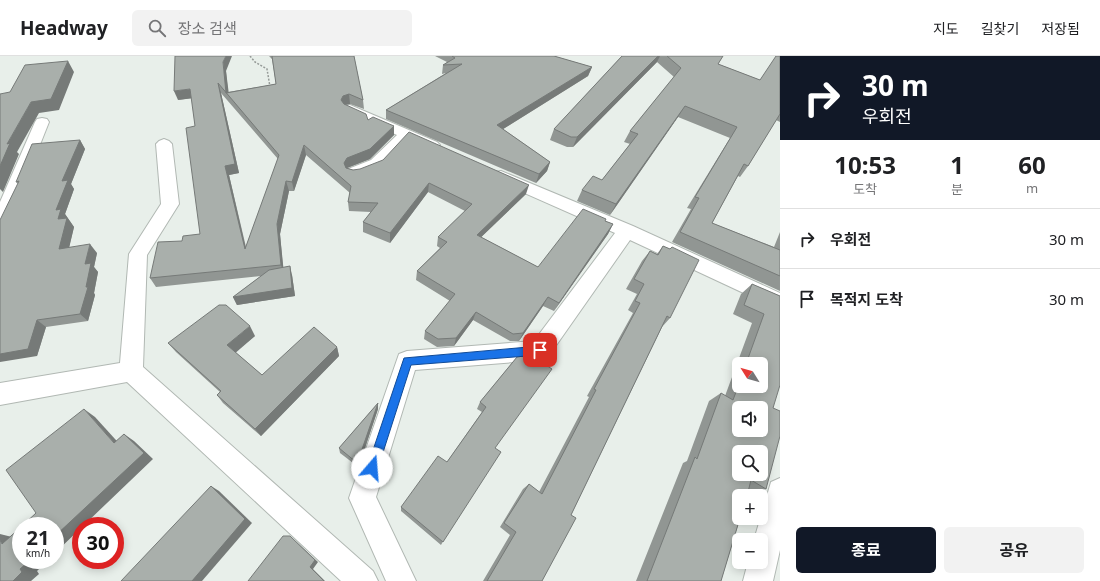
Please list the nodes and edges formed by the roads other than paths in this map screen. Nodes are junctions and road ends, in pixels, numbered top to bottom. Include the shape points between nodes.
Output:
1 (350, 109) edge
2 (42, 122) dead end
3 (406, 134) junction
4 (164, 144) dead end
5 (448, 152) edge
6 (484, 168) edge
7 (354, 173) edge
8 (0, 222) edge
9 (627, 231) junction
10 (780, 302) edge
11 (131, 371) junction
12 (0, 394) edge
13 (780, 491) edge
14 (363, 581) edge
15 (401, 581) edge
16 (758, 581) edge

1 - 3 street
2 - 8 street
3 - 5 street
3 - 7 street via 377,164
4 - 11 street via 170,204 138,254
6 - 9 street
9 - 10 street
9 - 15 street via 540,350 407,361 362,498
11 - 12 street
11 - 14 street
13 - 16 street

